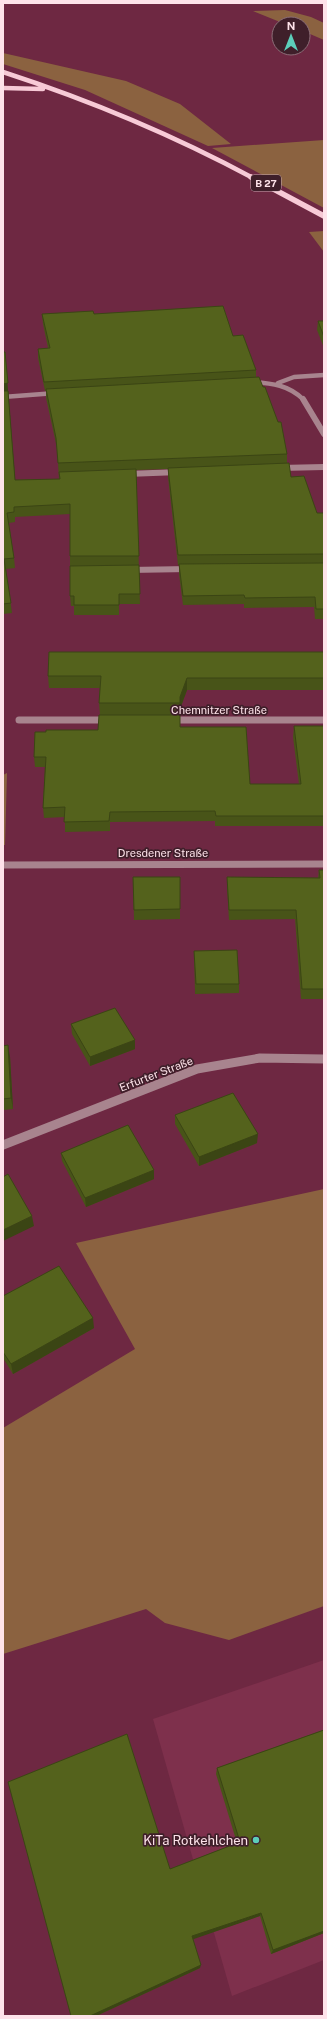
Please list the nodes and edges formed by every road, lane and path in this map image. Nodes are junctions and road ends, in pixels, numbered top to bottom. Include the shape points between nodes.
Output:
1 (3, 72) edge
2 (3, 88) edge
3 (59, 91) junction
4 (324, 216) edge
5 (324, 375) edge
6 (244, 382) edge
7 (278, 383) junction
8 (66, 393) edge
9 (3, 397) edge
10 (324, 434) edge
11 (324, 467) edge
12 (277, 468) edge
13 (182, 472) edge
14 (119, 475) edge
15 (199, 569) edge
16 (124, 570) edge
17 (19, 720) dead end
18 (117, 720) edge
19 (165, 720) edge
20 (324, 720) edge
21 (3, 864) edge
22 (324, 864) edge
23 (324, 1059) edge
24 (3, 1145) edge

1 - 3 main road, B 27
2 - 3 main road
3 - 4 main road, B 27 via 201,150
5 - 7 street via 294,377
6 - 7 street
7 - 10 street via 297,393 311,408
8 - 9 street
11 - 12 street
13 - 14 street
15 - 16 street
17 - 18 street
19 - 20 street, Chemnitzer Straße
21 - 22 street, Dresdener Straße
23 - 24 street, Erfurter Straße via 260,1058 197,1069

